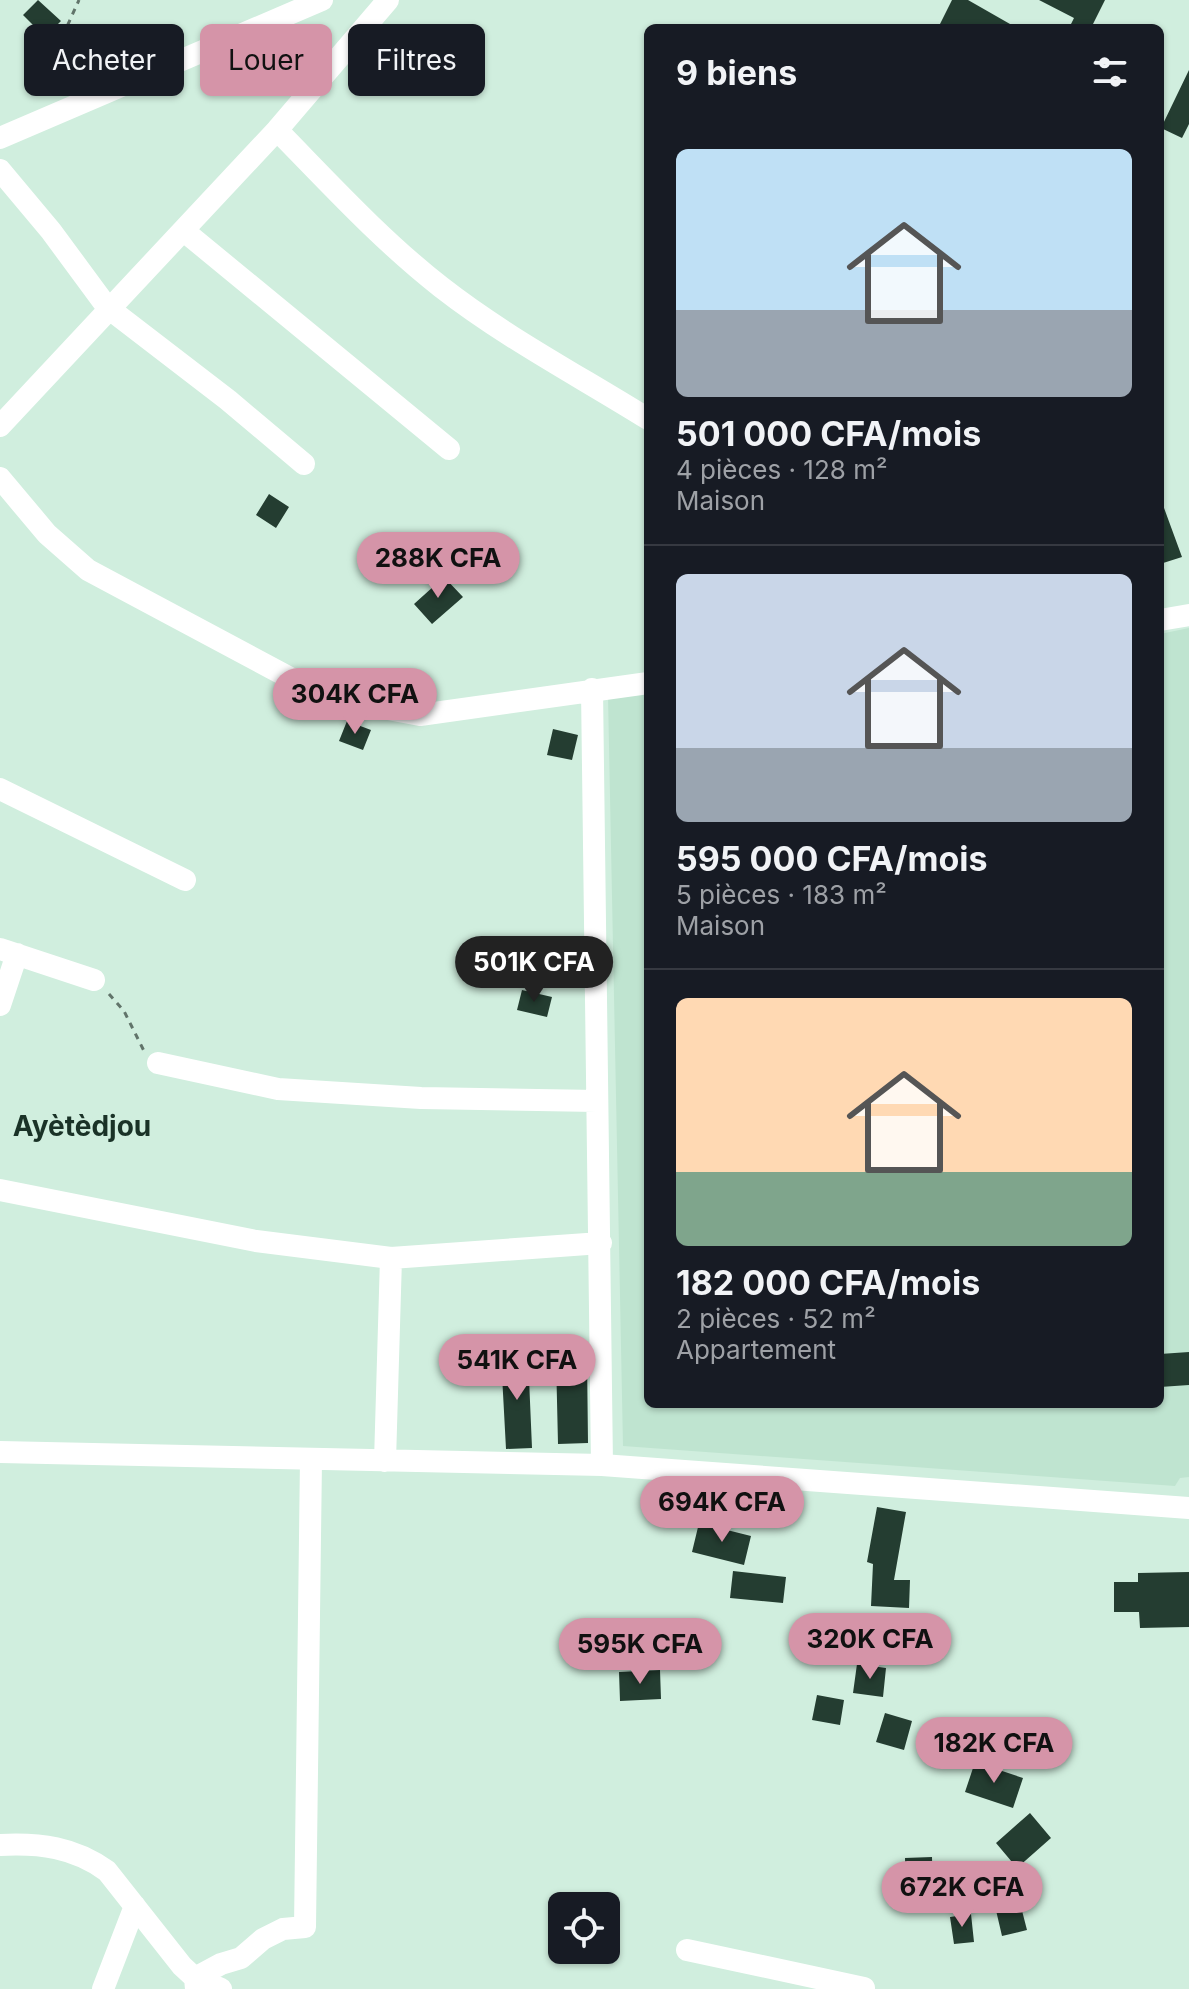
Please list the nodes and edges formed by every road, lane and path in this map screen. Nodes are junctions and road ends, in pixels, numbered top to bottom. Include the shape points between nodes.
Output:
1 (79, 0) edge
2 (388, 0) edge
3 (311, 2) edge
4 (50, 115) junction
5 (277, 130) junction
6 (0, 138) edge
7 (0, 170) edge
8 (184, 231) junction
9 (107, 307) junction
10 (644, 416) edge
11 (0, 426) edge
12 (449, 449) dead end
13 (304, 464) dead end
14 (0, 478) edge
15 (1189, 615) edge
16 (1164, 619) edge
17 (644, 683) edge
18 (592, 689) junction
19 (0, 789) edge
20 (185, 880) dead end
21 (8, 951) edge
22 (94, 980) joint
23 (0, 1005) edge
24 (158, 1063) joint
25 (597, 1101) junction
26 (0, 1190) edge
27 (601, 1243) junction
28 (391, 1258) junction
29 (0, 1452) edge
30 (311, 1459) junction
31 (385, 1461) junction
32 (602, 1465) junction
33 (1189, 1508) edge
34 (0, 1845) edge
35 (135, 1906) junction
36 (687, 1950) dead end
37 (788, 1981) edge
38 (196, 1983) edge
39 (864, 1988) edge
40 (103, 1989) edge
41 (221, 1989) edge

1 - 4 path via 56,57
2 - 5 street
3 - 4 street
4 - 6 street
5 - 8 street
5 - 10 street via 369,224 444,289
7 - 9 street
8 - 9 street
8 - 12 street
9 - 11 street
9 - 13 street
14 - 18 street via 47,534 88,570 305,686 420,715
15 - 16 street
17 - 18 street
18 - 25 street
19 - 20 street
21 - 22 street
21 - 23 street
22 - 24 path via 124,1011 146,1055
24 - 25 street via 293,1090
25 - 27 street
26 - 28 street via 256,1241
27 - 28 street
27 - 32 street
28 - 31 street
29 - 30 street
30 - 31 street
30 - 38 street via 305,1927 283,1929 263,1939
31 - 32 street
32 - 33 street
34 - 35 street via 31,1843 79,1852 107,1871
35 - 38 street
35 - 40 street
36 - 37 street
37 - 39 street
38 - 41 street

